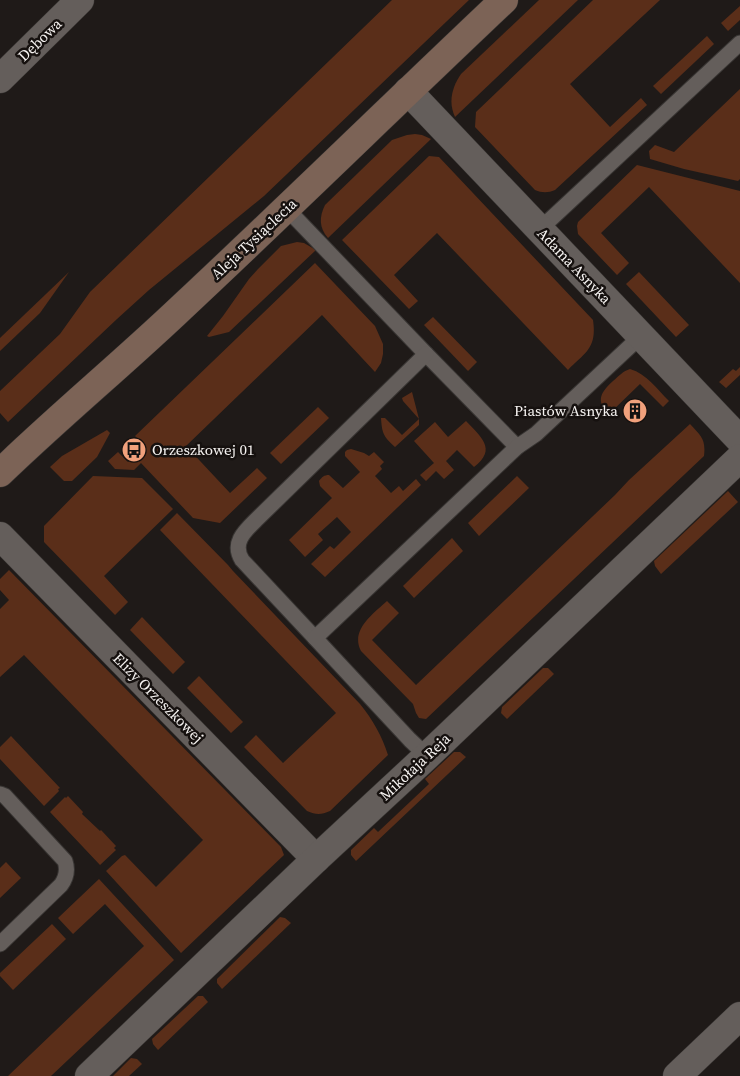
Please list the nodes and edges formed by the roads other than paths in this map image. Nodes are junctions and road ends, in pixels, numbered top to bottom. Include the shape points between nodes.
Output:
1 (80, 0) edge
2 (504, 0) edge
3 (740, 43) edge
4 (0, 79) edge
5 (408, 91) junction
6 (287, 209) junction
7 (539, 230) junction
8 (640, 336) junction
9 (426, 354) junction
10 (740, 440) edge
11 (517, 447) junction
12 (740, 458) edge
13 (0, 473) edge
14 (0, 536) edge
15 (315, 638) junction
16 (427, 756) junction
17 (0, 794) edge
18 (316, 859) junction
19 (0, 944) edge
20 (740, 1016) edge
21 (89, 1076) edge
22 (677, 1076) edge

1 - 4 street, Dębowa
2 - 5 street, Aleja Tysiąclecia
3 - 7 lane
5 - 6 street, Aleja Tysiąclecia
5 - 7 street, Adama Asnyka
6 - 9 lane
6 - 13 street, Aleja Tysiąclecia
7 - 8 street, Adama Asnyka
8 - 10 street, Adama Asnyka
8 - 11 lane via 536,434
9 - 11 lane
9 - 15 lane via 245,530 239,540 237,549 242,560
11 - 15 lane
12 - 16 street, Mikołaja Reja
14 - 18 street, Elizy Orzeszkowej
15 - 16 lane
16 - 18 street, Mikołaja Reja
17 - 19 lane via 65,861 66,866 61,885
18 - 21 street, Mikołaja Reja
20 - 22 street

